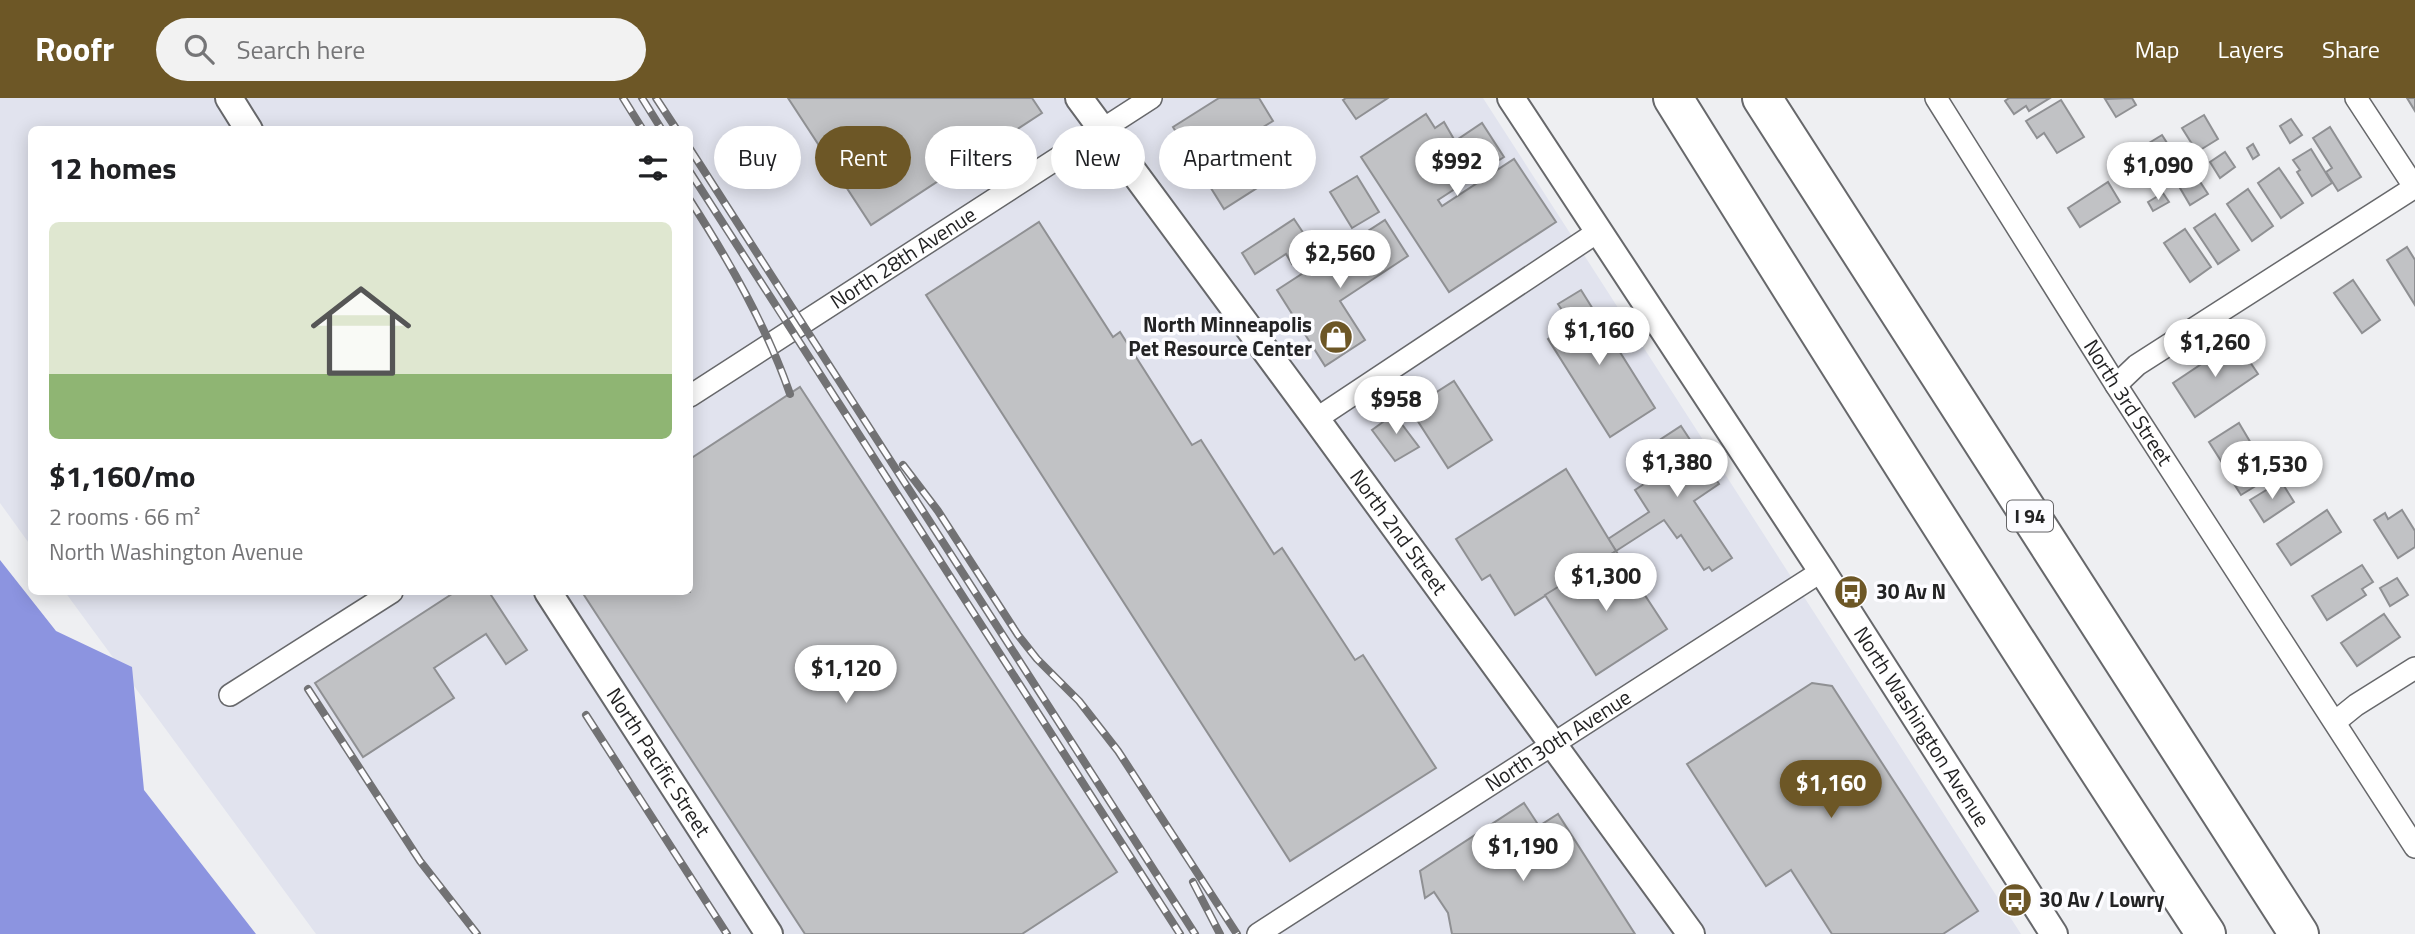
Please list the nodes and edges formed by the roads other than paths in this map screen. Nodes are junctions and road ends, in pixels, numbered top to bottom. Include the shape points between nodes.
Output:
1 (229, 98) edge
2 (1079, 98) edge
3 (1151, 98) edge
4 (1511, 98) edge
5 (1673, 98) edge
6 (1762, 98) edge
7 (1936, 98) edge
8 (2356, 98) edge
9 (246, 126) edge
10 (1098, 126) edge
11 (1109, 126) edge
12 (1051, 163) edge
13 (2415, 187) edge
14 (1144, 189) edge
15 (1599, 231) junction
16 (2116, 385) junction
17 (693, 395) edge
18 (1316, 419) junction
19 (1822, 571) junction
20 (387, 595) edge
21 (550, 595) edge
22 (2415, 668) edge
23 (230, 695) dead end
24 (2335, 722) junction
25 (1552, 746) junction
26 (2415, 847) edge
27 (769, 934) edge
28 (1258, 934) edge
29 (1691, 934) edge
30 (2054, 934) edge
31 (2206, 934) edge
32 (2298, 934) edge

1 - 9 street
2 - 10 street, North 2nd Street
3 - 11 street, North 28th Avenue
4 - 15 street, North Washington Avenue
5 - 31 highway via 1844,373
6 - 32 highway, I 94
7 - 16 street, North 3rd Street
8 - 13 street
12 - 17 street, North 28th Avenue
13 - 16 street via 2137,365
14 - 18 street, North 2nd Street
15 - 18 street
15 - 19 street, North Washington Avenue
16 - 24 street, North 3rd Street
18 - 25 street, North 2nd Street
19 - 25 street, North 30th Avenue
19 - 30 street, North Washington Avenue
20 - 23 street
21 - 27 street, North Pacific Street
22 - 24 street
24 - 26 street, North 3rd Street
25 - 28 street, North 30th Avenue
25 - 29 street, North 2nd Street

